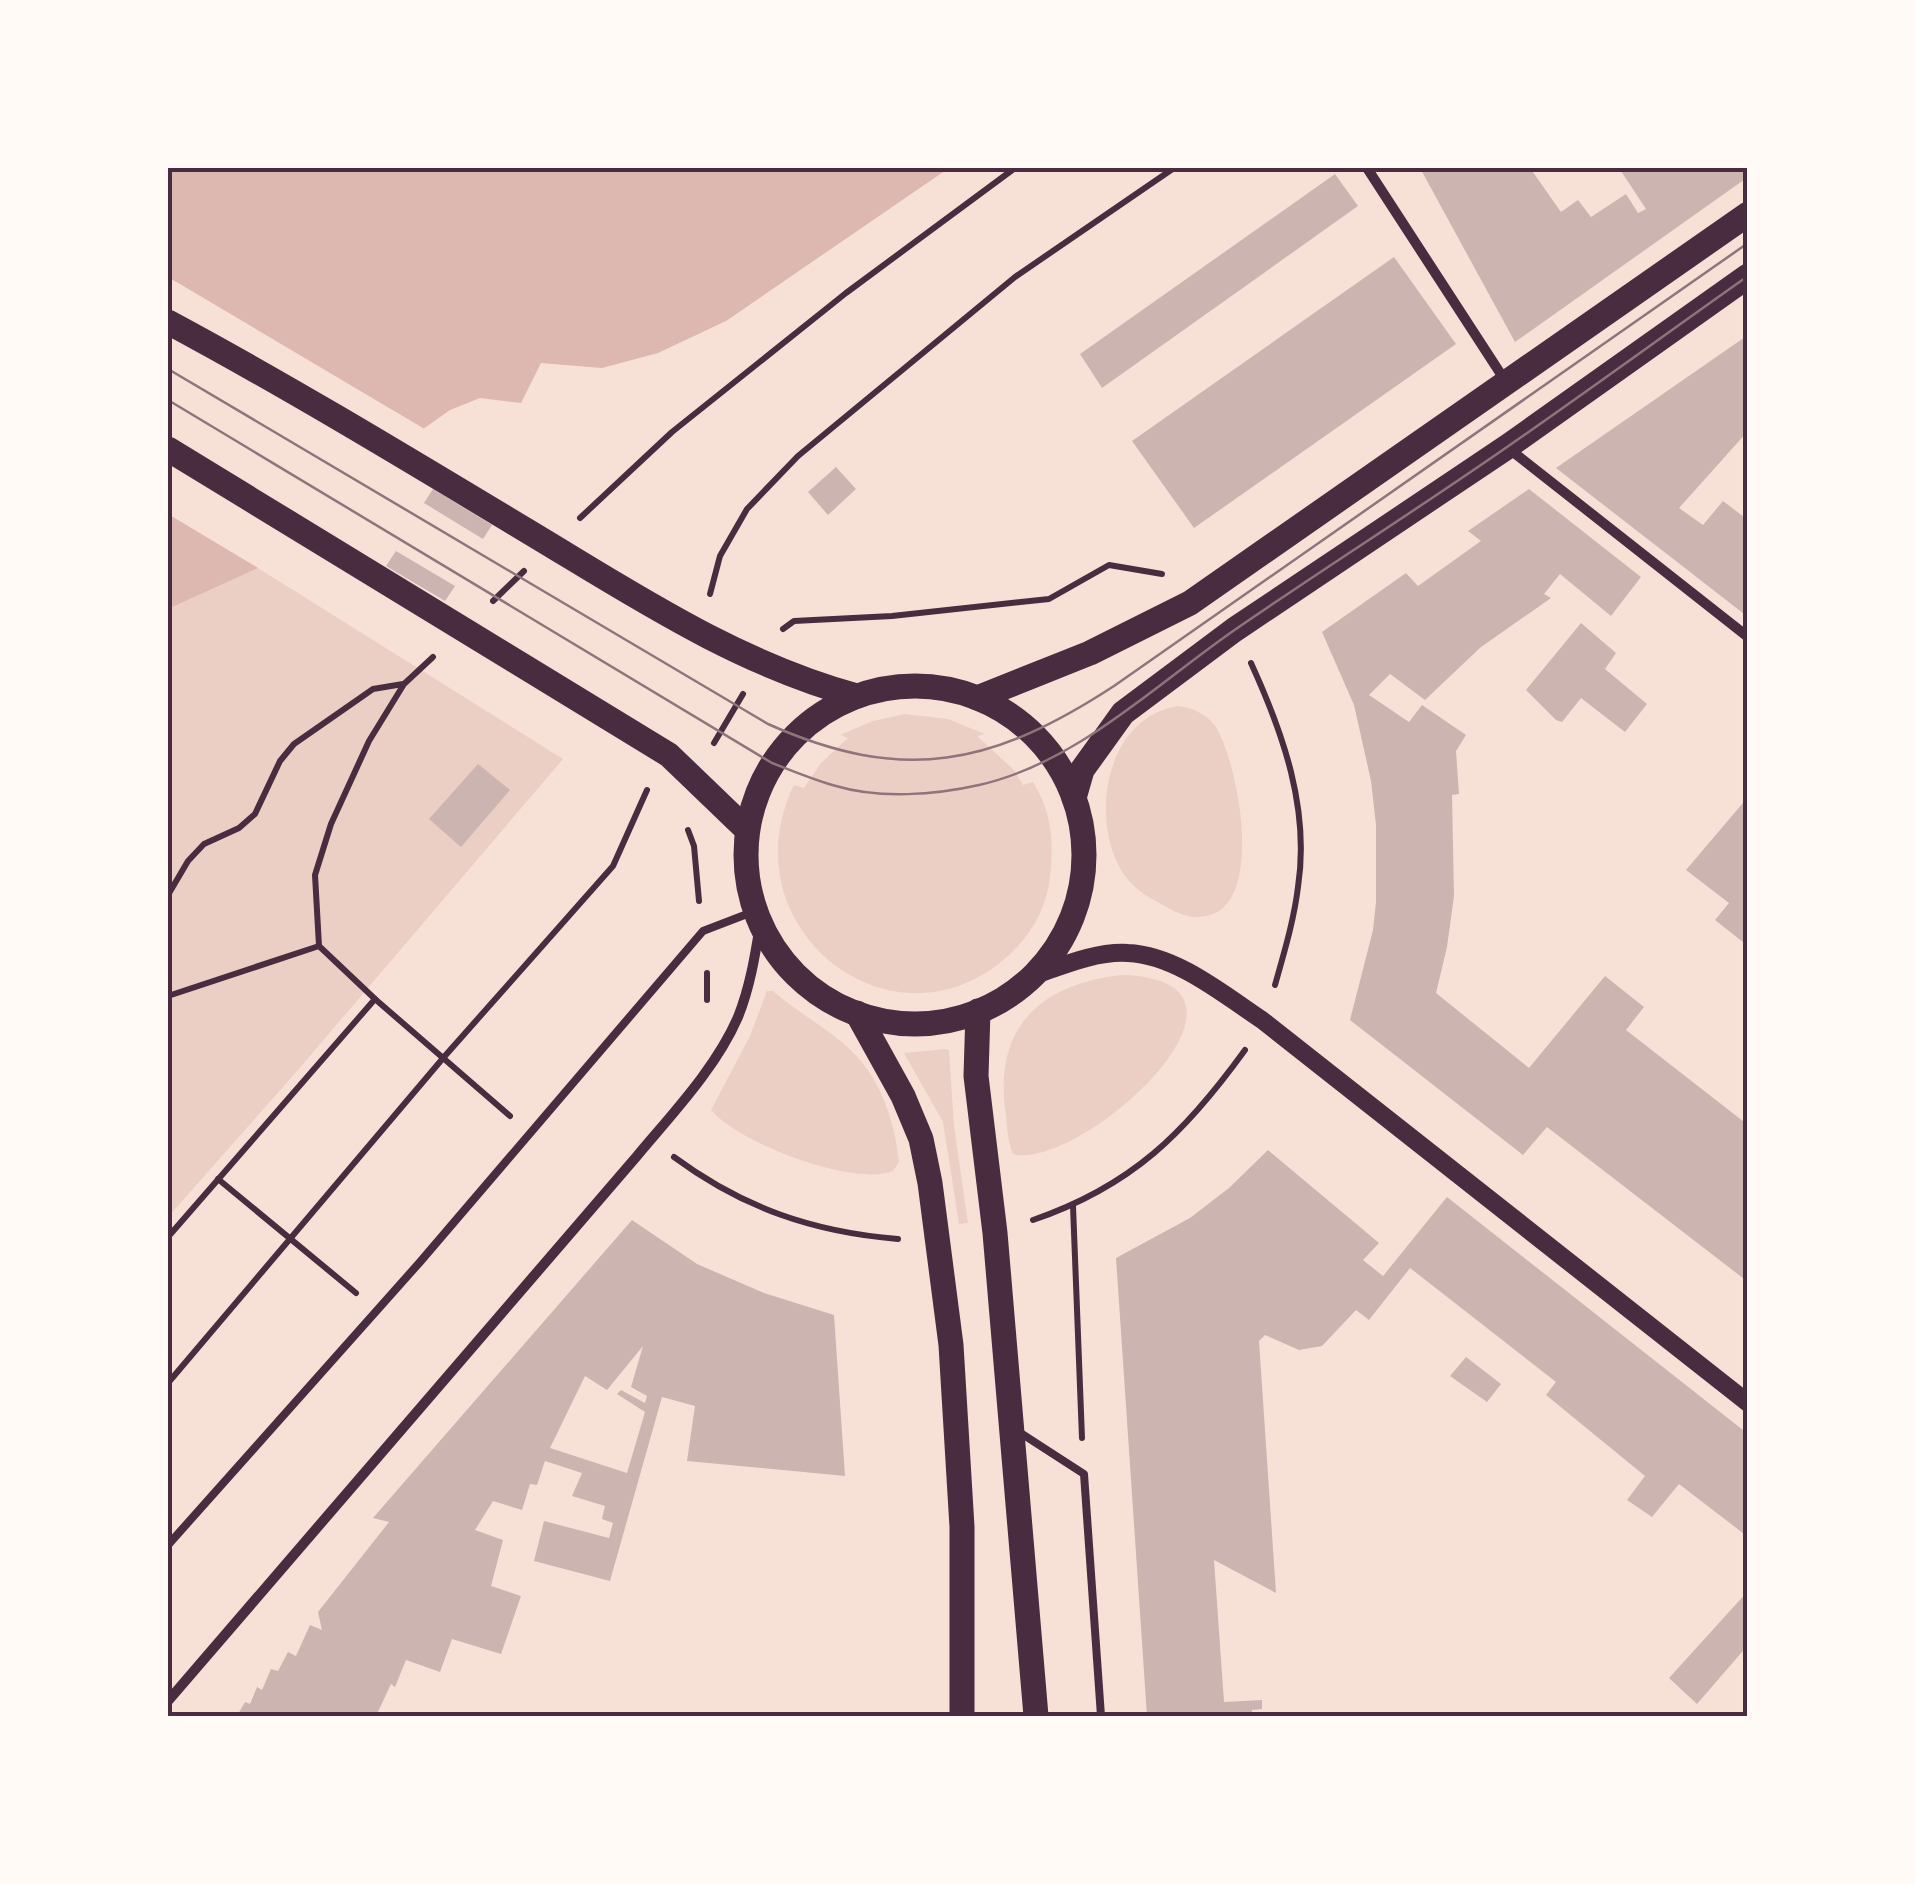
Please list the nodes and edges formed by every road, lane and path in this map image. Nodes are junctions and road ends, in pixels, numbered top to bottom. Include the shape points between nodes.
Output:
1 (1015, 168) edge
2 (1174, 168) edge
3 (1368, 168) edge
4 (1748, 214) edge
5 (1748, 276) edge
6 (168, 322) edge
7 (1506, 382) junction
8 (1507, 447) junction
9 (168, 449) edge
10 (573, 525) dead end
11 (531, 565) dead end
12 (1176, 576) dead end
13 (710, 594) dead end
14 (489, 604) dead end
15 (1748, 637) edge
16 (446, 644) dead end
17 (1248, 657) dead end
18 (761, 663) junction
19 (404, 684) junction
20 (857, 696) junction
21 (977, 698) junction
22 (693, 779) junction
23 (647, 790) dead end
24 (1074, 798) junction
25 (747, 830) junction
26 (168, 895) edge
27 (758, 918) junction
28 (320, 946) junction
29 (1035, 975) junction
30 (1278, 976) dead end
31 (168, 996) edge
32 (375, 999) junction
33 (978, 1011) junction
34 (857, 1013) junction
35 (1254, 1038) dead end
36 (444, 1057) junction
37 (531, 1134) junction
38 (665, 1150) dead end
39 (218, 1179) junction
40 (1073, 1206) junction
41 (1018, 1225) dead end
42 (168, 1237) edge
43 (292, 1240) junction
44 (910, 1240) dead end
45 (376, 1310) junction
46 (168, 1383) edge
47 (1748, 1403) edge
48 (1012, 1428) junction
49 (1084, 1474) junction
50 (168, 1545) edge
51 (168, 1701) edge
52 (962, 1716) edge
53 (1036, 1716) edge
54 (1101, 1716) edge

1 - 10 path via 672,432
2 - 13 path via 1014,276 798,456 747,509 720,556
3 - 7 street
4 - 7 main road
5 - 8 main road
6 - 18 main road
7 - 21 main road via 1190,603
8 - 15 street
8 - 24 main road via 1234,630 1123,713 1082,770
9 - 22 main road via 669,756
11 - 14 path
12 - 18 path via 1109,565 1049,599 794,621 776,634
16 - 19 path
17 - 30 path via 1285,745 1296,796 1299,886
18 - 20 main road
18 - 22 path
19 - 26 path via 373,689 294,744 255,814 204,844
19 - 28 path via 331,824 315,875
20 - 21 main road via 897,686 938,687
20 - 25 main road via 794,736 772,763
21 - 24 main road via 1032,734
22 - 25 main road
23 - 36 path via 614,866
24 - 29 main road via 1082,834 1077,901 1054,952
25 - 27 main road via 745,863
27 - 34 main road via 800,979
27 - 37 lane via 704,930
27 - 51 street via 738,1016 710,1064
28 - 31 path
28 - 32 path
29 - 33 main road
29 - 47 street via 1129,953 1171,964 1220,991
32 - 36 path
32 - 39 path
33 - 34 main road via 918,1024
33 - 48 main road via 980,1129
34 - 52 main road via 904,1096 930,1184 951,1345 962,1526
35 - 40 path via 1168,1145
36 - 37 path
36 - 43 path
37 - 45 lane
38 - 44 path via 769,1212 812,1227
39 - 42 path
39 - 43 path
40 - 41 path
40 - 49 path
43 - 45 path
43 - 46 path
45 - 50 lane
48 - 49 lane
48 - 53 main road
49 - 54 lane

